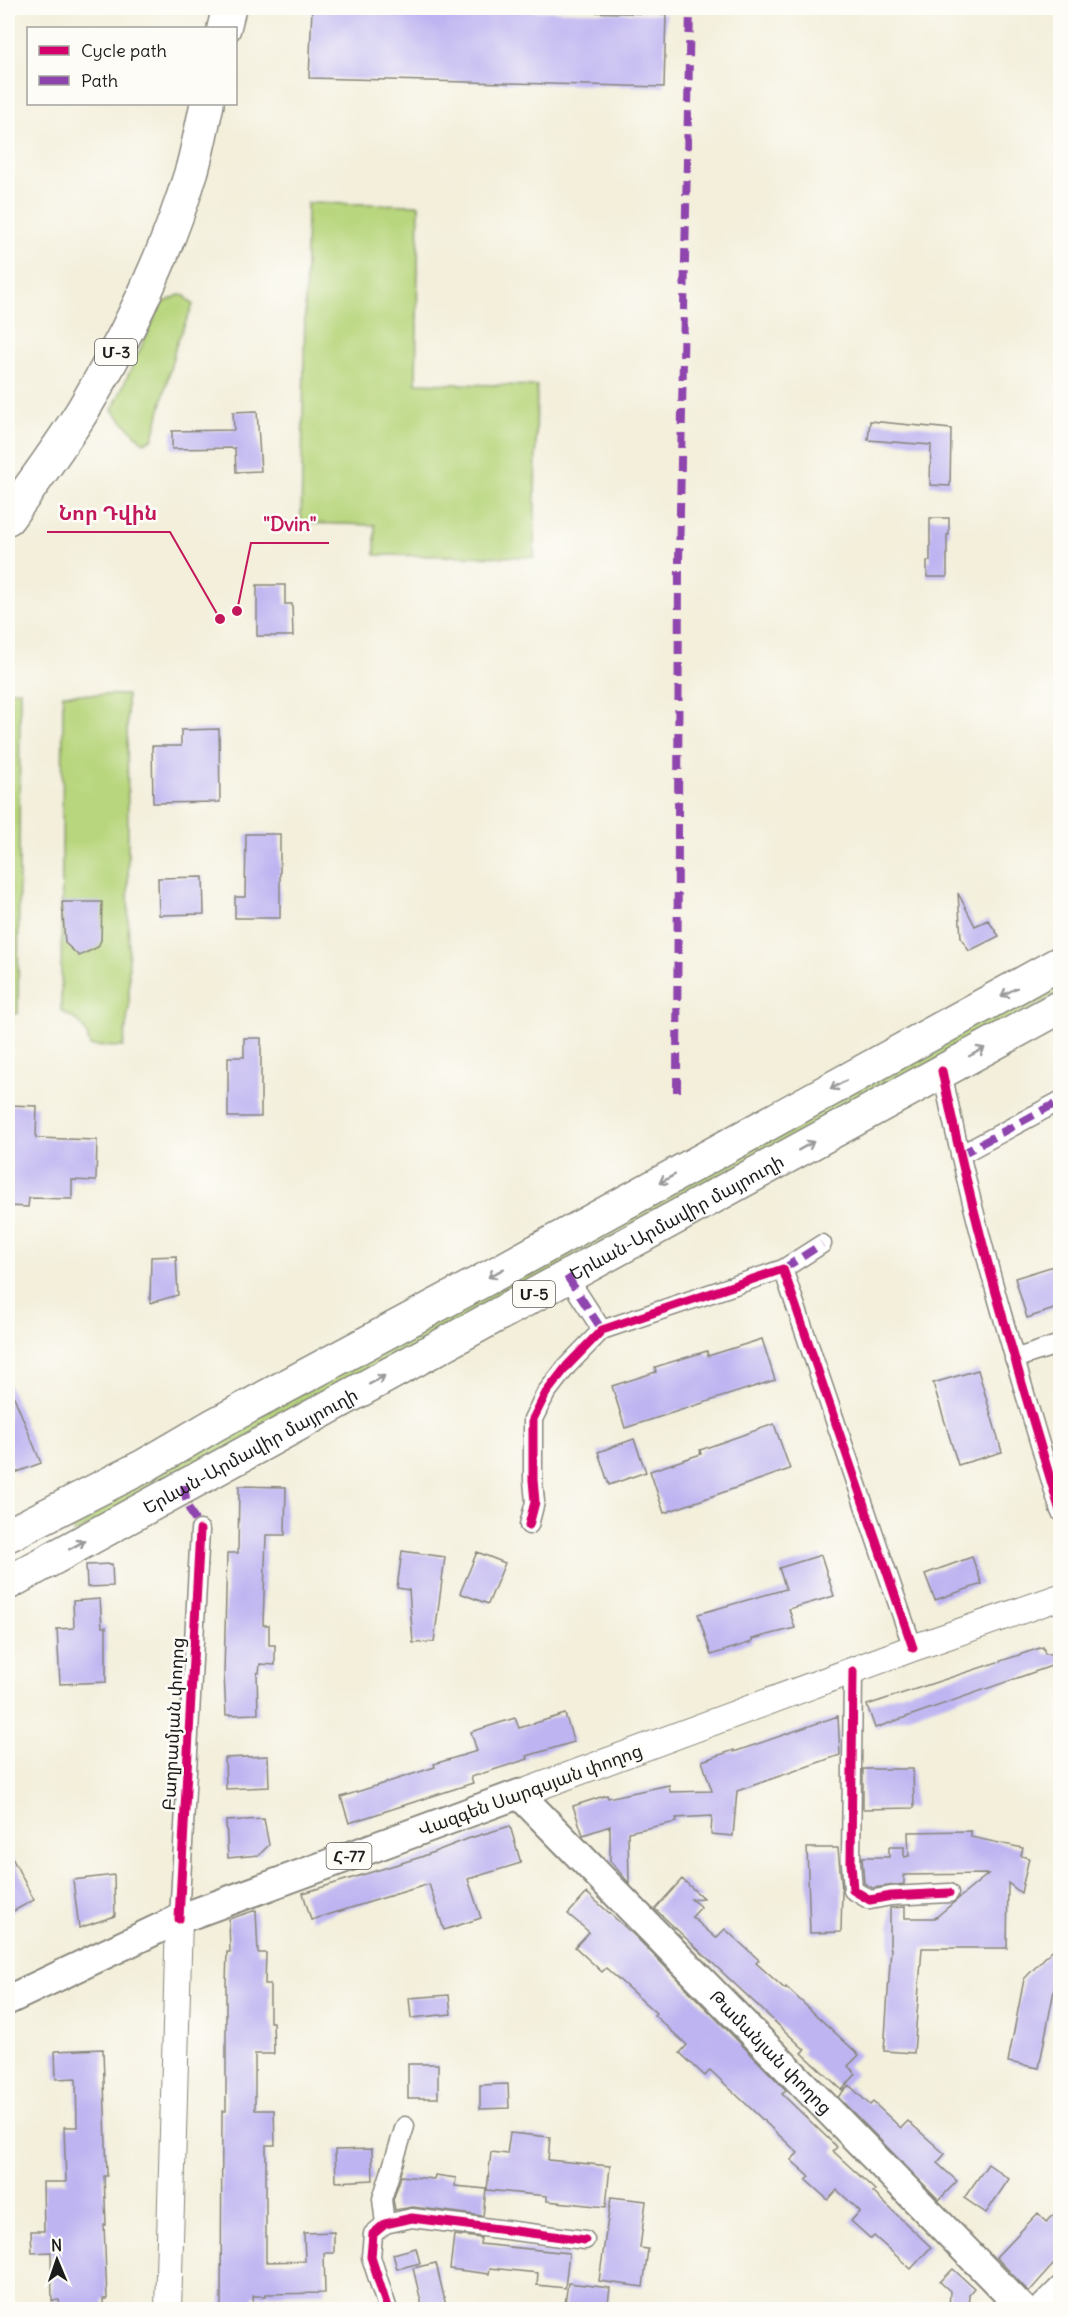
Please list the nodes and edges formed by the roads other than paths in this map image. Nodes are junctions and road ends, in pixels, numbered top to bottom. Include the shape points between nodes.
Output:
1 (229, 8) edge
2 (224, 27) edge
3 (207, 105) edge
4 (8, 518) edge
5 (1060, 963) edge
6 (1060, 1007) edge
7 (942, 1071) junction
8 (1060, 1101) edge
9 (960, 1155) junction
10 (822, 1244) dead end
11 (783, 1269) junction
12 (567, 1276) junction
13 (602, 1330) junction
14 (1060, 1344) edge
15 (1014, 1359) junction
16 (1060, 1510) edge
17 (529, 1525) dead end
18 (200, 1530) dead end
19 (12, 1532) edge
20 (20, 1576) edge
21 (1060, 1597) edge
22 (913, 1648) junction
23 (853, 1671) junction
24 (519, 1794) junction
25 (949, 1893) dead end
26 (179, 1919) junction
27 (8, 2000) edge
28 (405, 2126) dead end
29 (386, 2223) junction
30 (585, 2240) dead end
31 (1060, 2285) edge
32 (168, 2310) edge
33 (388, 2310) edge
34 (1024, 2310) edge
35 (1035, 2310) edge

1 - 2 highway
3 - 4 highway, Մ-3 via 169,236 137,309 82,412
5 -> 19 highway, Երևան-Արմավիր մայրուղի / Մ-5 via 144,1466
7 -> 6 highway, Երևան-Արմավիր մայրուղի / Մ-5
7 - 9 street
12 -> 7 highway, Երևան-Արմավիր մայրուղի / Մ-5
8 - 9 street
9 - 15 street
10 - 11 street
11 - 13 street
11 - 22 street
12 - 13 street
20 -> 12 highway, Երևան-Արմավիր մայրուղի / Մ-5
13 - 17 street via 546,1393 533,1419 535,1502
14 - 15 street
15 - 16 street
18 - 26 street, Բաղրամյան փողոց
19 - 20 highway via 37,1529 45,1547
21 - 22 street, Վազգեն Սարգսյան փողոց / Հ-77
22 - 23 street, Վազգեն Սարգսյան փողոց / Հ-77
23 - 24 street, Վազգեն Սարգսյան փողոց / Հ-77
23 - 25 street via 853,1890 870,1900
24 - 26 main road, Վազգեն Սարգսյան փողոց / Հ-77
24 - 34 main road, Թամանյան փողոց
26 - 27 main road, Վազգեն Սարգսյան փողոց / Հ-77
26 - 32 street, Բաղրամյան փողոց
28 - 29 street via 382,2199
29 - 30 street via 412,2218
29 - 33 street via 373,2234 371,2257
31 - 35 street

